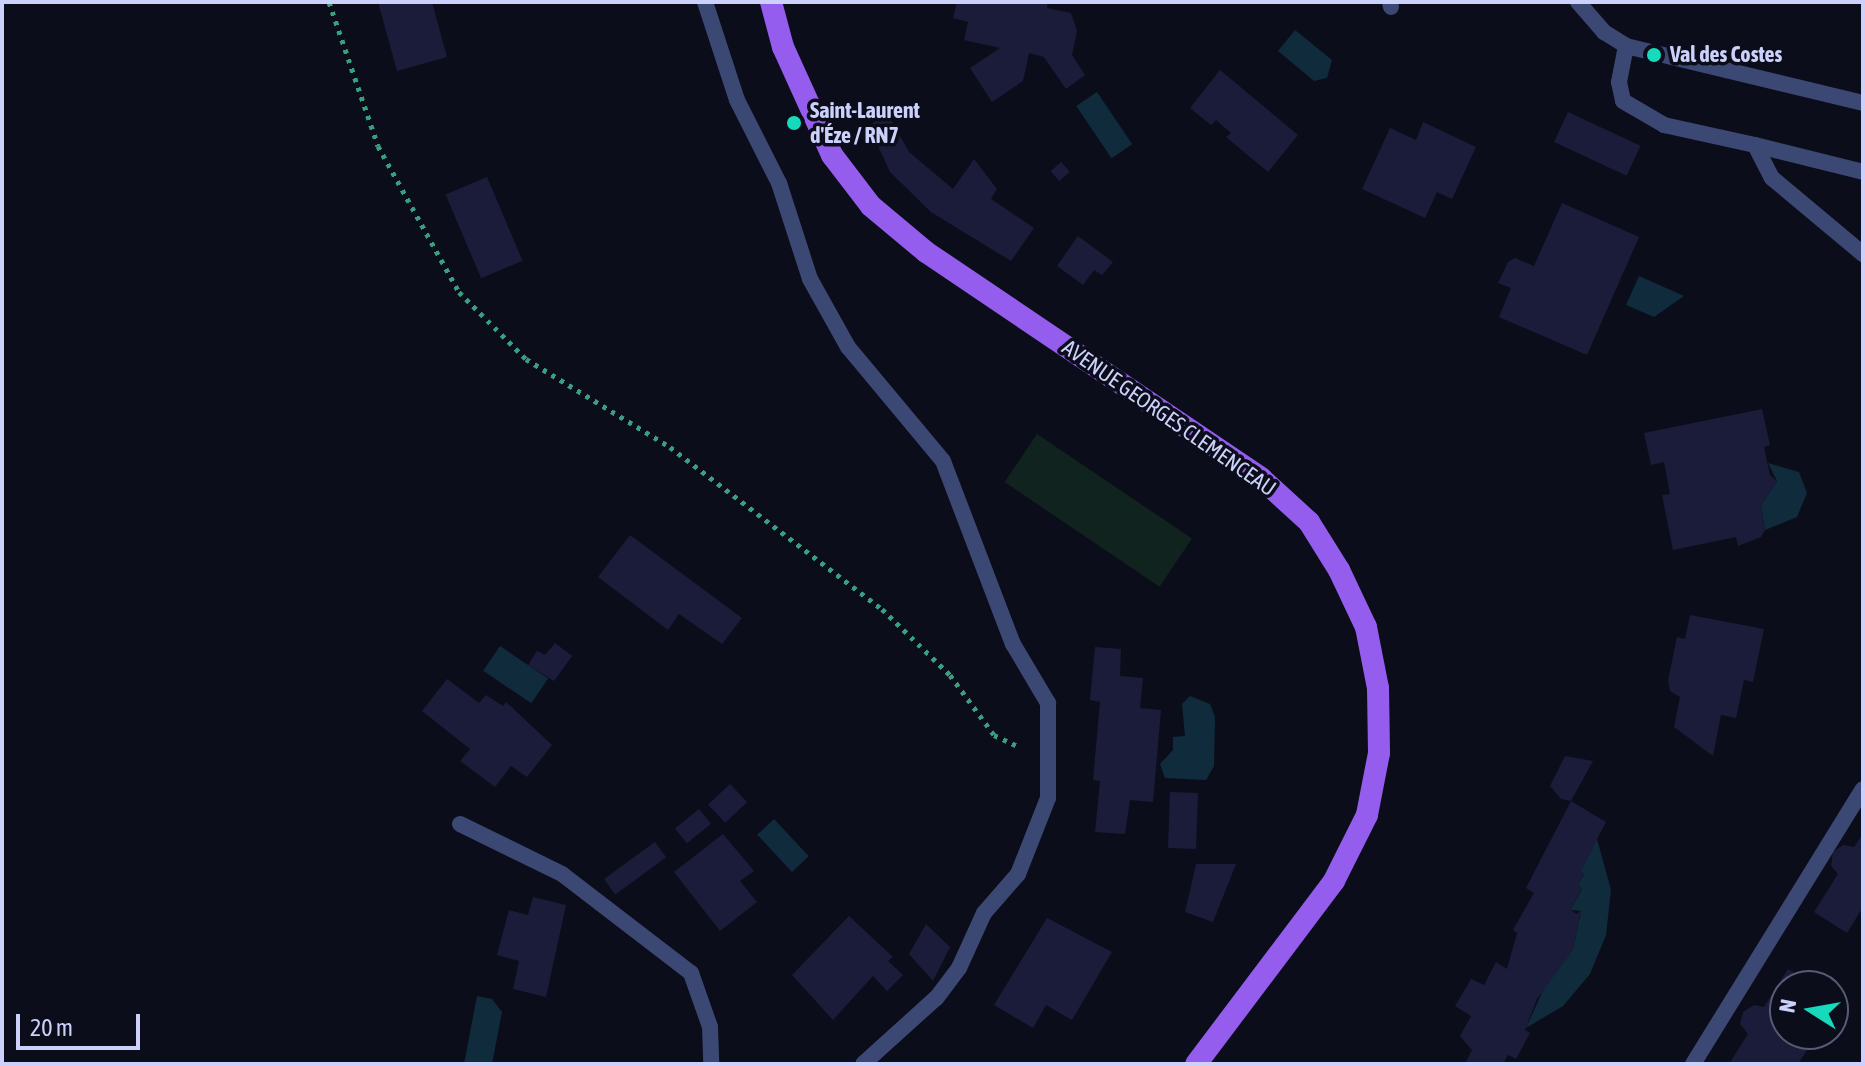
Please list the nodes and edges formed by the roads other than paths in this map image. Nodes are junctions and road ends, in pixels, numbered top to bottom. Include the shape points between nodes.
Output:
1 (705, 2) edge
2 (771, 2) edge
3 (1578, 2) edge
4 (1626, 46) junction
5 (1863, 103) edge
6 (1755, 145) junction
7 (1863, 172) edge
8 (1863, 254) edge
9 (1863, 789) edge
10 (460, 824) dead end
11 (711, 1064) edge
12 (863, 1064) edge
13 (1196, 1064) edge
14 (1693, 1064) edge

1 - 12 street via 737,100 779,183 810,279 848,347 943,461 1013,644 1048,703 1048,798 1018,874 984,913 959,968 936,998
2 - 13 main road, AVENUE GEORGES CLEMENCEAU via 783,47 832,155 871,206 926,252 1262,479 1309,522 1366,627 1378,688 1379,740 1367,815 1334,881
3 - 4 street via 1604,32
4 - 5 street
4 - 6 street via 1619,82 1623,101 1664,125
6 - 7 street
6 - 8 street via 1772,178
9 - 14 street
10 - 11 street via 562,874 691,973 710,1027

